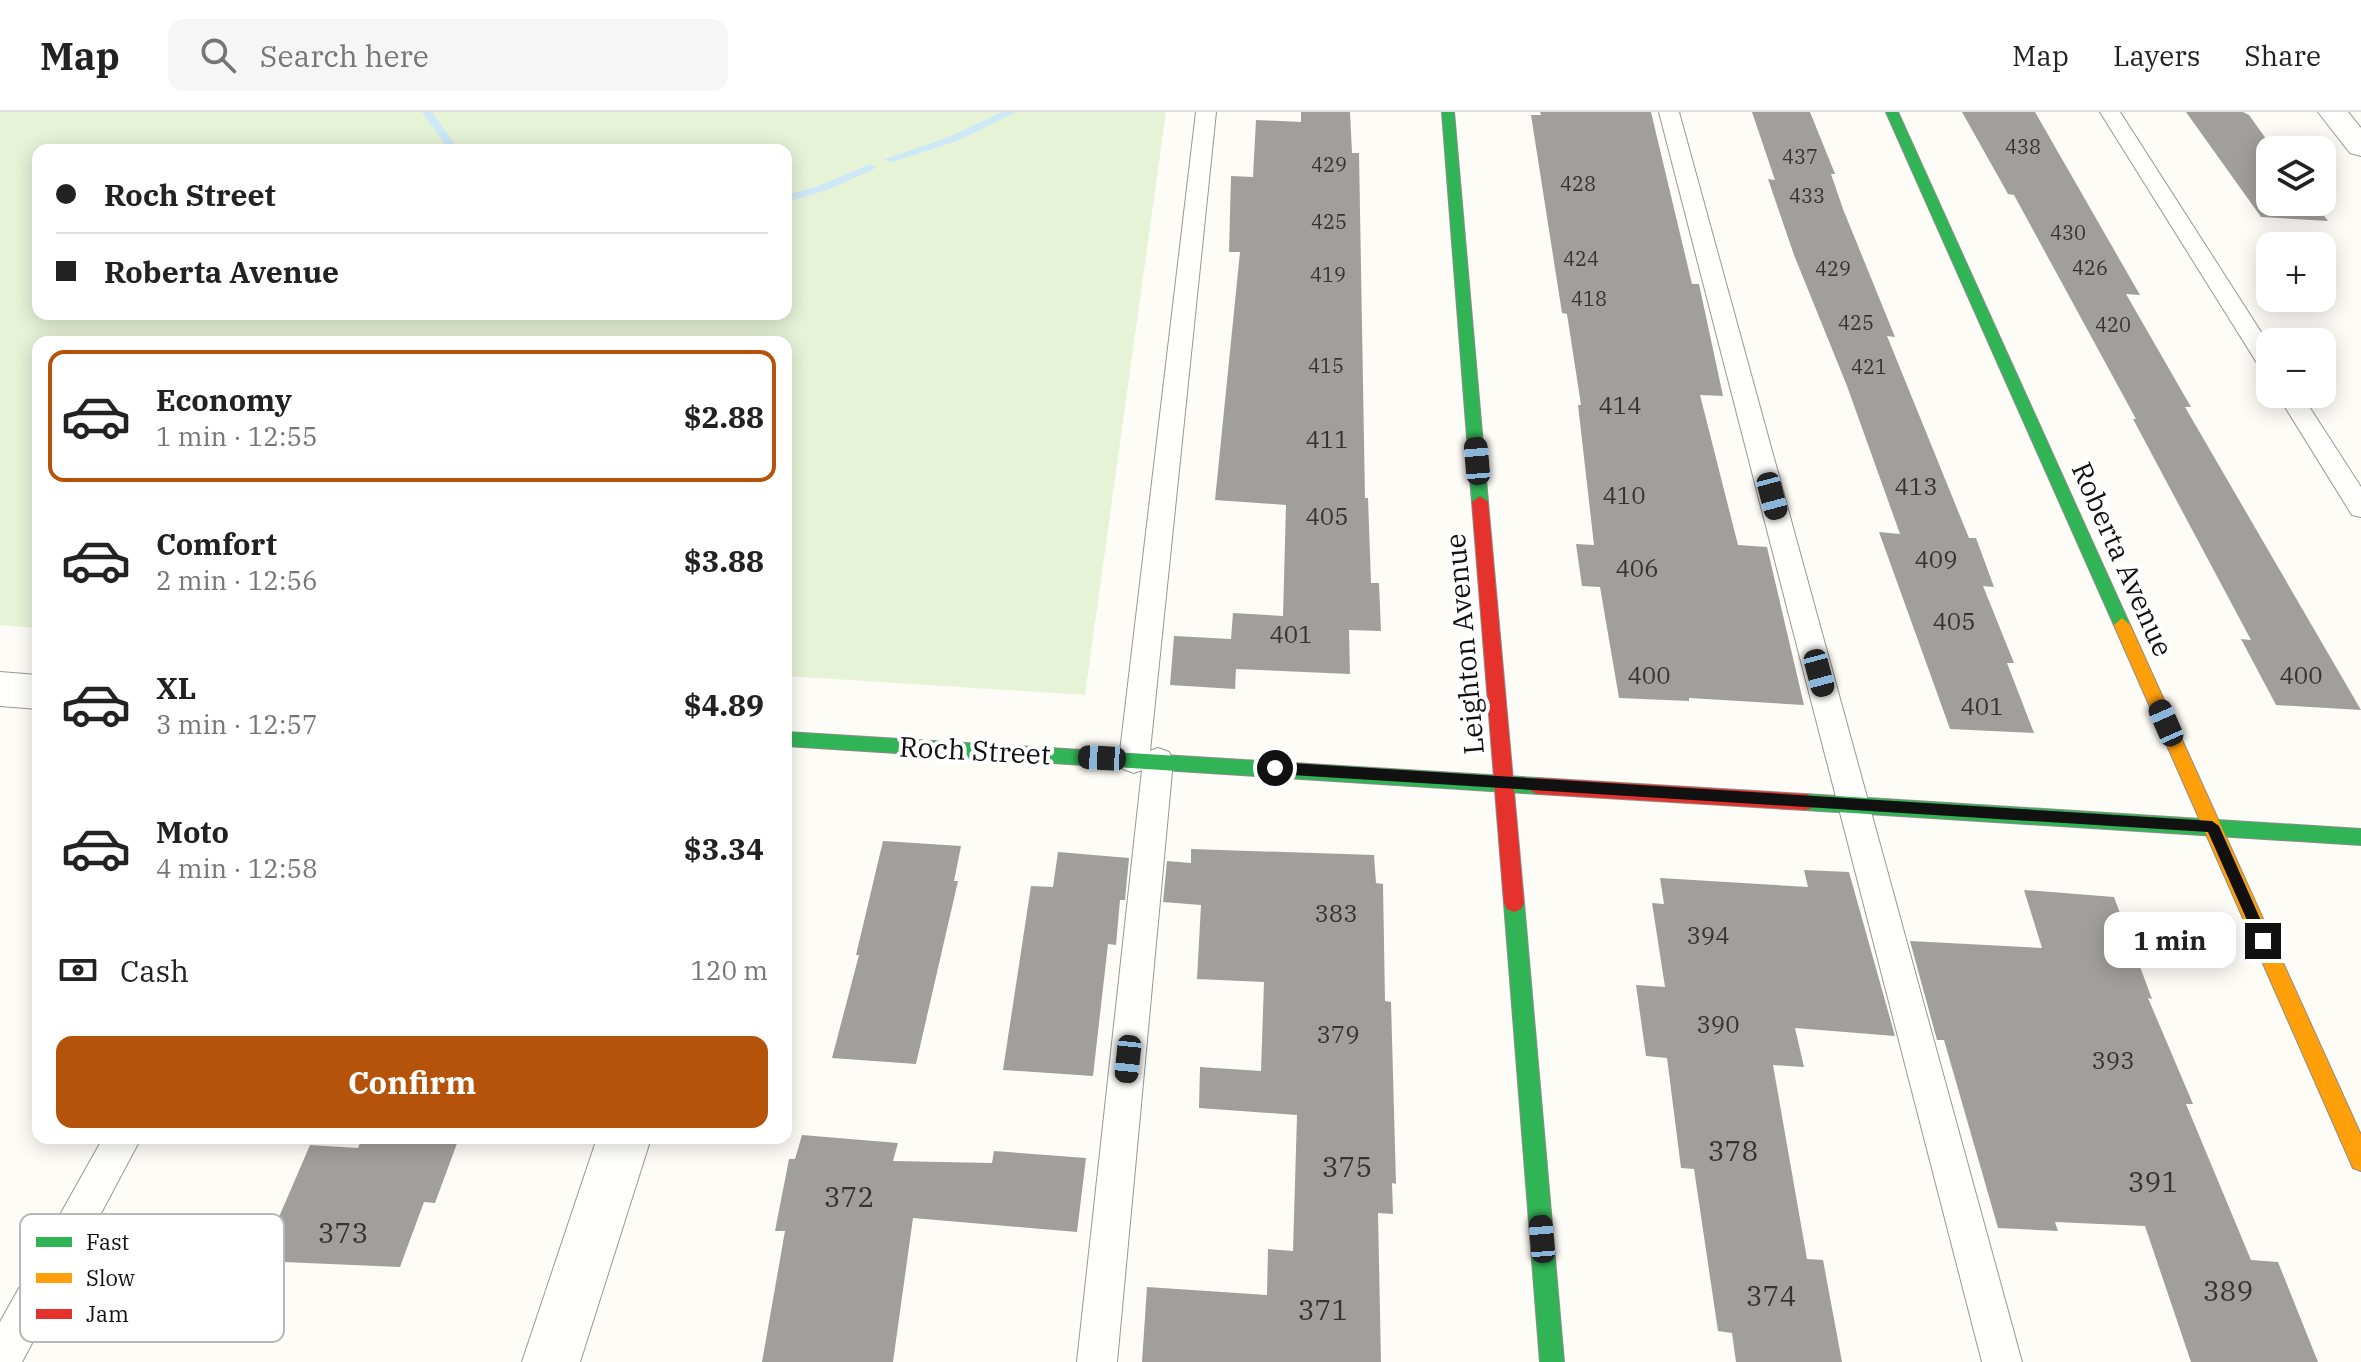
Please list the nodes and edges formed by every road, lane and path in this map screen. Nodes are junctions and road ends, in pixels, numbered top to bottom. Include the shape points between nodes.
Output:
1 (1206, 112) edge
2 (1448, 112) edge
3 (1669, 112) edge
4 (1892, 112) edge
5 (2110, 112) edge
6 (2333, 112) edge
7 (2361, 147) edge
8 (2256, 343) edge
9 (2298, 408) edge
10 (2361, 508) edge
11 (0, 689) edge
12 (32, 692) edge
13 (792, 739) edge
14 (1146, 760) junction
15 (1504, 784) junction
16 (1854, 803) junction
17 (2212, 826) junction
18 (2361, 837) edge
19 (120, 1144) edge
20 (622, 1144) edge
21 (2361, 1160) edge
22 (81, 1214) edge
23 (20, 1326) edge
24 (0, 1362) edge
25 (551, 1362) edge
26 (1097, 1362) edge
27 (1552, 1362) edge
28 (2002, 1362) edge

1 - 14 lane
2 - 15 street, Leighton Avenue
3 - 16 lane
4 - 17 street, Roberta Avenue
5 - 8 lane
6 - 7 street
9 - 10 lane
11 - 12 street
13 - 14 street, Roch Street
14 - 15 street, Roch Street
14 - 26 lane
15 - 16 street, Roch Street
15 - 27 street, Leighton Avenue
16 - 17 street, Roch Street
16 - 28 lane
17 - 18 street, Roch Street
17 - 21 street, Roberta Avenue
19 - 22 lane
20 - 25 street
23 - 24 lane

